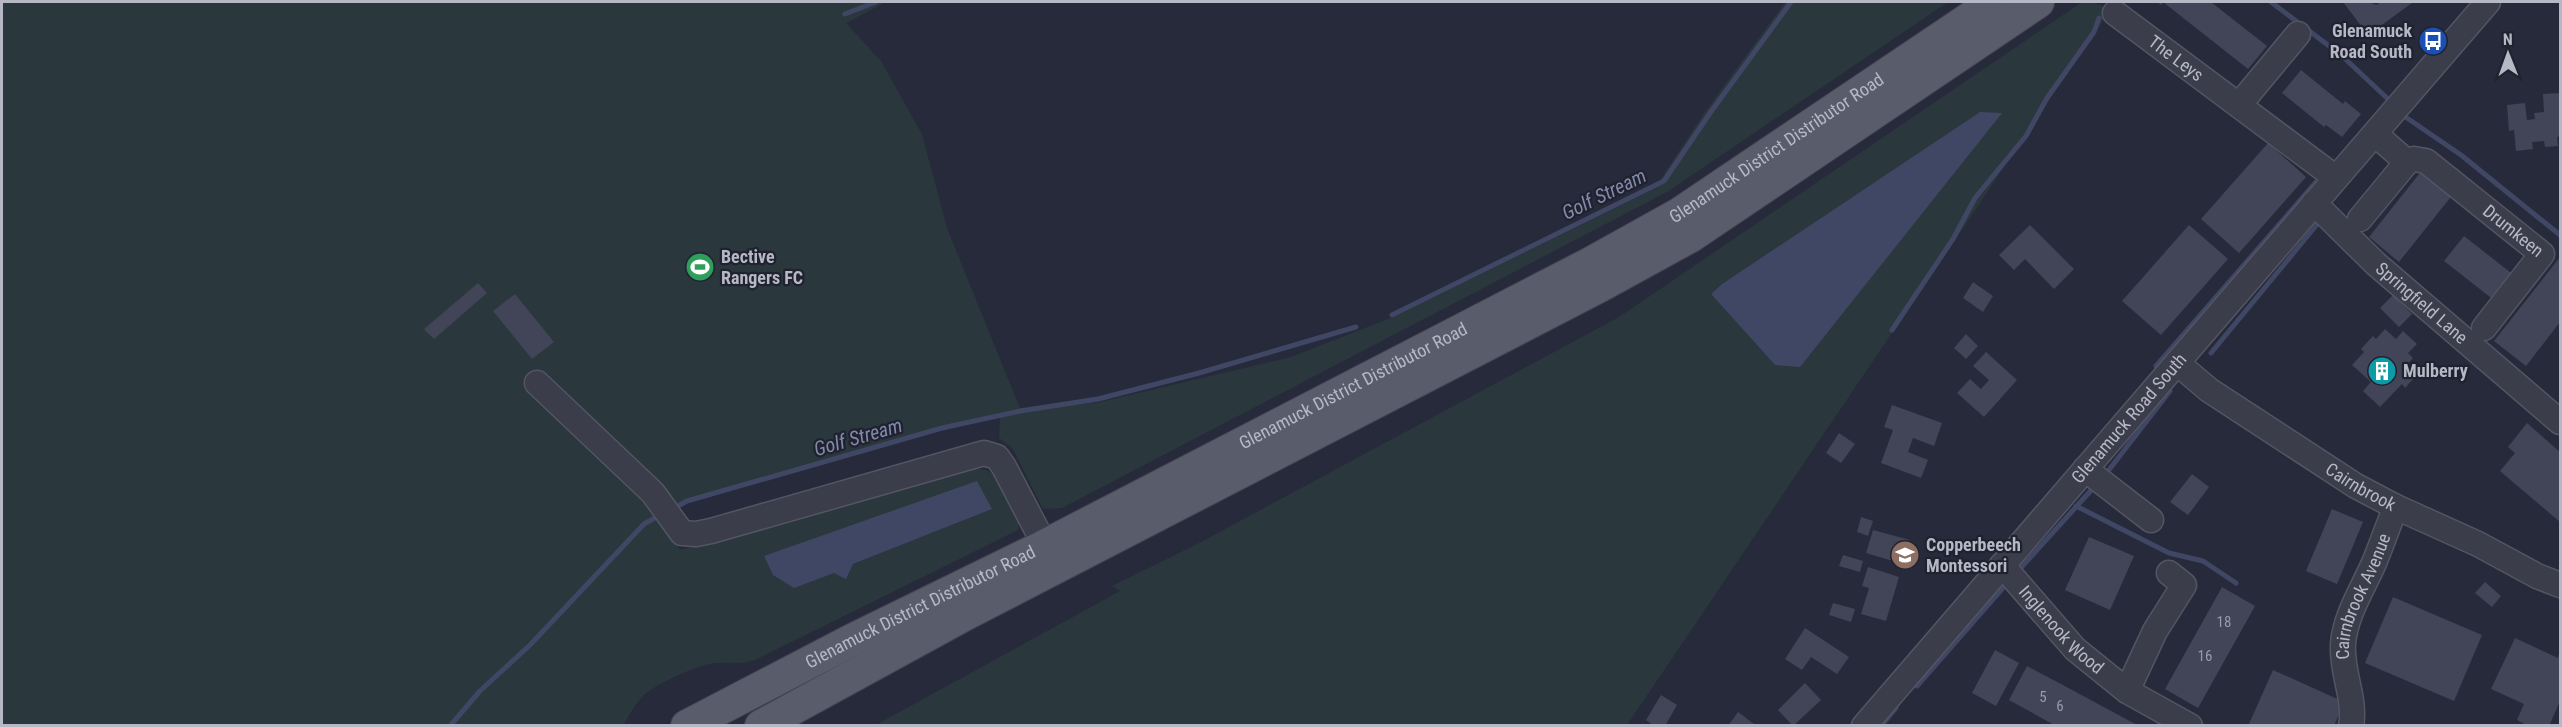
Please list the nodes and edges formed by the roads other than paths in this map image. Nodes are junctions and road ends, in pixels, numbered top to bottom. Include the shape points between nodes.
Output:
1 (1994, 2) edge
2 (2038, 2) edge
3 (2488, 2) edge
4 (2115, 13) dead end
5 (2298, 34) dead end
6 (2239, 105) junction
7 (2374, 134) junction
8 (2407, 162) junction
9 (2336, 178) junction
10 (2314, 203) junction
11 (2360, 219) dead end
12 (2484, 328) dead end
13 (2176, 363) junction
14 (537, 383) dead end
15 (2560, 422) edge
16 (2085, 469) junction
17 (2396, 507) junction
18 (2151, 520) dead end
19 (1050, 556) junction
20 (2010, 572) junction
21 (2169, 573) dead end
22 (2560, 585) edge
23 (2127, 691) junction
24 (697, 724) edge
25 (760, 726) edge
26 (1864, 726) edge
27 (2190, 726) edge
28 (2351, 726) edge

1 - 19 main road, Glenamuck District Distributor Road via 1679,214
2 - 19 main road, Glenamuck District Distributor Road via 1691,236 1598,287
3 - 7 street, Glenamuck Road South
4 - 6 street, The Leys
5 - 6 street
6 - 9 street, The Leys
7 - 8 street, Drumkeen
7 - 9 street, Glenamuck Road South
8 - 11 street
8 - 12 street, Drumkeen via 2426,161 2542,254
9 - 10 street, Glenamuck Road South
10 - 13 street, Glenamuck Road South
10 - 15 street, Springfield Lane via 2376,264
13 - 16 street, Glenamuck Road South
13 - 17 street, Cairnbrook via 2356,486
14 - 19 street via 653,493 682,533 711,531 984,453 997,457 1004,467
16 - 18 street
16 - 20 street, Glenamuck Road South
17 - 22 street, Cairnbrook
17 - 28 street, Cairnbrook Avenue via 2349,618 2343,643 2354,710
19 - 24 main road, Glenamuck District Distributor Road via 854,639
19 - 25 main road, Glenamuck District Distributor Road
20 - 23 street, Inglenook Wood via 2075,648
20 - 26 street, Glenamuck Road South
21 - 23 street, Inglenook Wood via 2184,585 2155,631
23 - 27 street, Inglenook Wood

